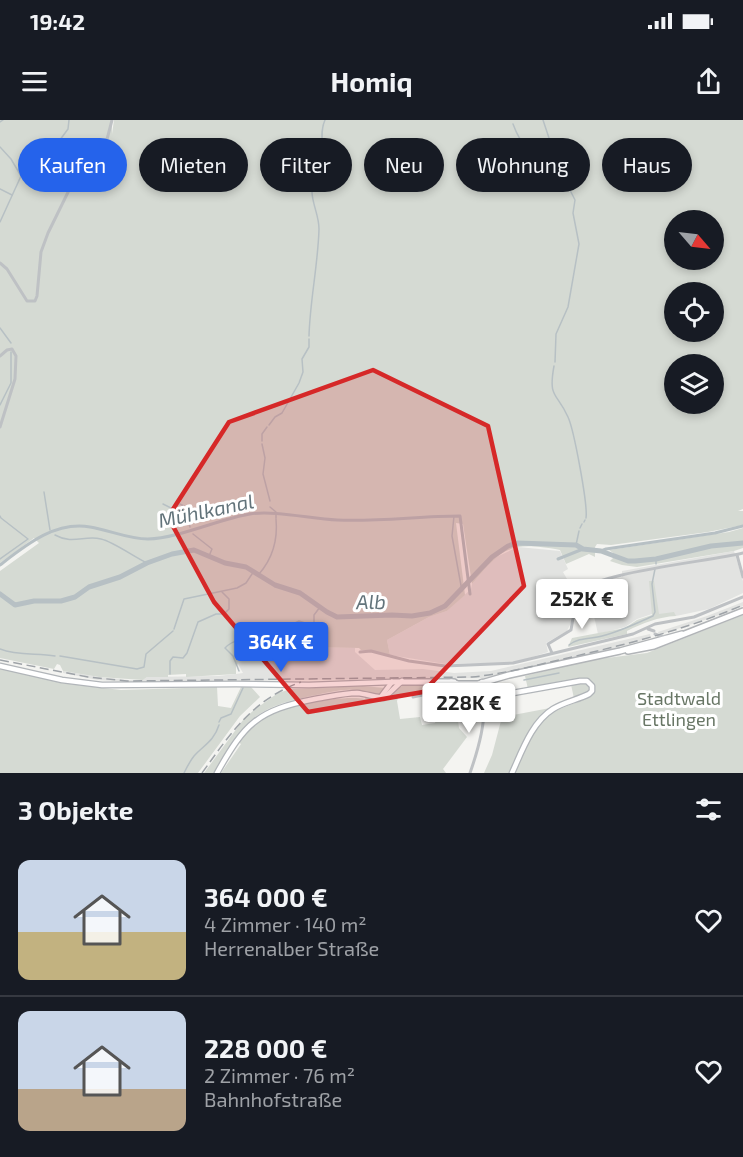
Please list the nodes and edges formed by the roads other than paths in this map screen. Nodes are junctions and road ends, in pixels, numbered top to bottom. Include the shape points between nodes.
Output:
1 (112, 120) edge
2 (0, 263) edge
3 (0, 356) edge
4 (0, 427) edge
5 (743, 554) edge
6 (737, 555) junction
7 (743, 577) edge
8 (743, 597) edge
9 (743, 611) edge
10 (660, 624) junction
11 (648, 629) junction
12 (655, 632) junction
13 (682, 634) junction
14 (669, 637) junction
15 (656, 643) junction
16 (360, 652) dead end
17 (552, 653) junction
18 (0, 666) edge
19 (492, 680) junction
20 (379, 682) junction
21 (482, 682) junction
22 (393, 685) junction
23 (387, 690) junction
24 (488, 693) junction
25 (413, 697) dead end
26 (380, 698) junction
27 (483, 699) junction
28 (217, 773) edge
29 (470, 773) edge
30 (512, 773) edge

1 - 2 street via 102,150 75,178 61,204 41,252 37,298 33,302 29,302
3 - 4 street via 10,349 16,356 15,379
5 - 6 street
6 - 7 street
6 - 17 street via 614,577 580,590 568,599 573,625 548,644
8 - 10 street via 694,617
9 - 13 main road
10 - 11 street
10 - 12 street
11 - 12 street
11 - 17 street
12 - 14 street
12 - 15 street
13 - 14 main road
13 - 15 main road
14 - 15 main road
15 - 19 main road
16 - 17 street via 445,666 513,663
18 - 20 main road via 102,685
19 - 21 main road
19 - 24 main road
20 - 22 main road
20 - 23 main road
21 - 22 main road via 467,685 402,681
21 - 24 main road
22 - 23 main road
22 - 26 main road via 387,697
23 - 26 main road
24 - 27 street
24 - 30 main road via 520,693 580,681 591,684 589,694 542,718
25 - 27 street via 457,688
26 - 28 main road via 349,694 276,708 243,731
27 - 29 street via 481,732

